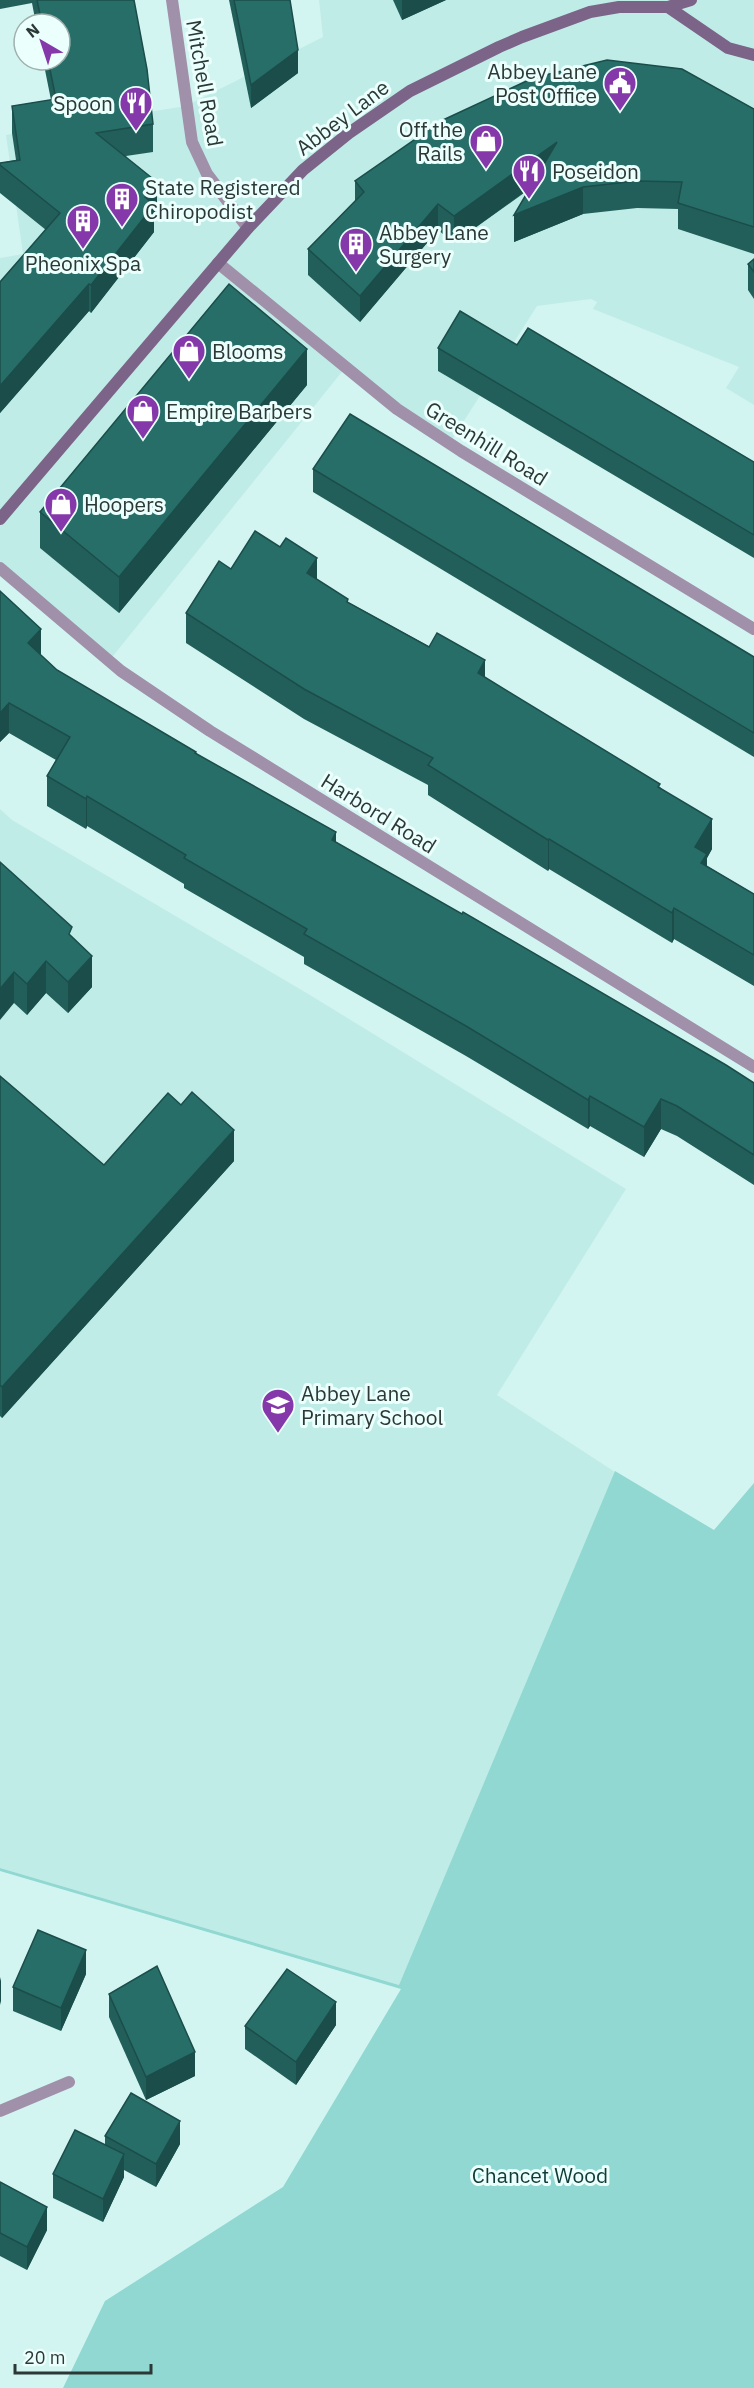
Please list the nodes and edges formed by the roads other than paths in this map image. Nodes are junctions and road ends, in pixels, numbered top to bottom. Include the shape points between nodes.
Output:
1 (172, 0) edge
2 (691, 0) edge
3 (668, 7) junction
4 (754, 55) edge
5 (248, 228) junction
6 (218, 263) junction
7 (0, 519) edge
8 (0, 568) edge
9 (754, 629) edge
10 (754, 1067) edge
11 (69, 2082) dead end
12 (0, 2111) edge

1 - 5 street, Mitchell Road via 190,135 196,154
2 - 3 main road, Abbey Lane
3 - 4 main road via 728,48
3 - 5 main road, Abbey Lane via 619,7 590,12 499,47 420,86 303,170
5 - 6 main road, Abbey Lane
6 - 7 main road, Abbey Lane
6 - 9 street, Greenhill Road via 397,409
8 - 10 street, Harbord Road via 121,671 210,731
11 - 12 street

